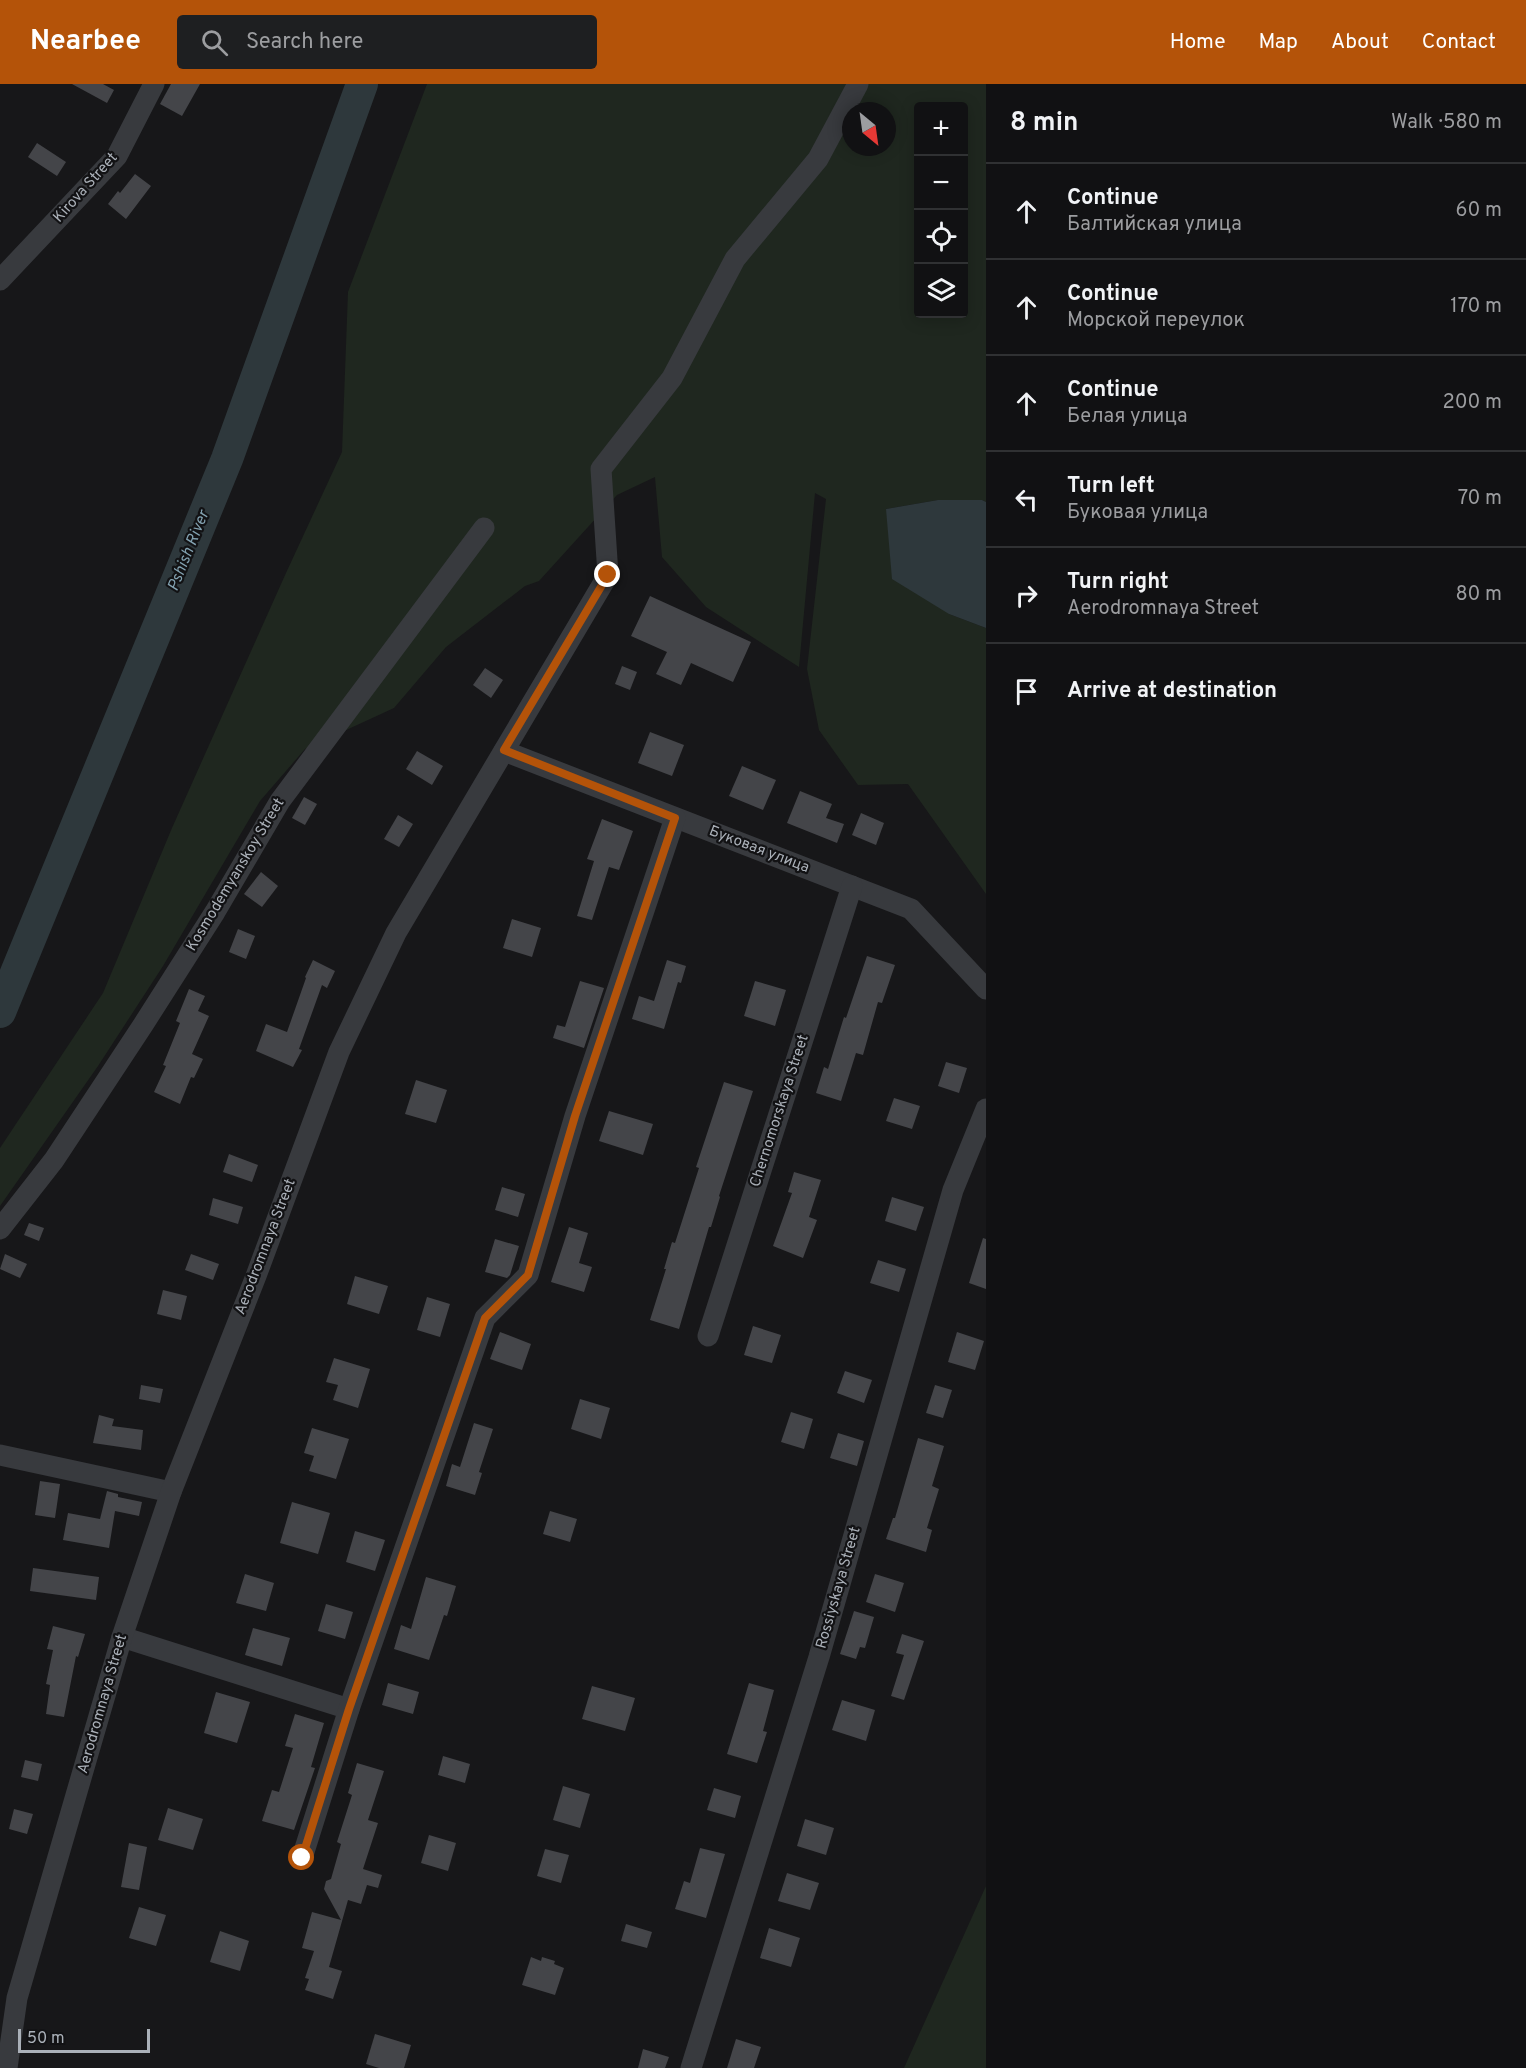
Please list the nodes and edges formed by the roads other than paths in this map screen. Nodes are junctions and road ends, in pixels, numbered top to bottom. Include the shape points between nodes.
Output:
1 (154, 84) edge
2 (858, 84) edge
3 (0, 280) edge
4 (484, 528) dead end
5 (504, 750) junction
6 (675, 818) junction
7 (852, 886) junction
8 (986, 989) edge
9 (986, 1109) edge
10 (0, 1229) edge
11 (708, 1336) dead end
12 (0, 1455) edge
13 (171, 1492) junction
14 (122, 1637) junction
15 (349, 1709) junction
16 (302, 1858) dead end
17 (7, 2068) edge
18 (691, 2068) edge

1 - 3 street, Kirova Street via 117,156
2 - 5 street, Aerodromnaya Street via 818,159 735,259 672,378 601,469 608,575
4 - 10 street, Kosmodemyanskoy Street via 280,801 143,1025 54,1160
5 - 6 street, Буковая улица
5 - 13 street, Aerodromnaya Street via 396,933 339,1052
6 - 7 street, Буковая улица
6 - 15 street via 575,1116 528,1275 485,1318
7 - 8 street, Буковая улица via 911,909
7 - 11 street, Chernomorskaya Street
9 - 18 street, Rossiyskaya Street via 953,1190 819,1657
12 - 13 street
13 - 14 street, Aerodromnaya Street
14 - 15 street
14 - 17 street, Aerodromnaya Street via 17,1998
15 - 16 street

